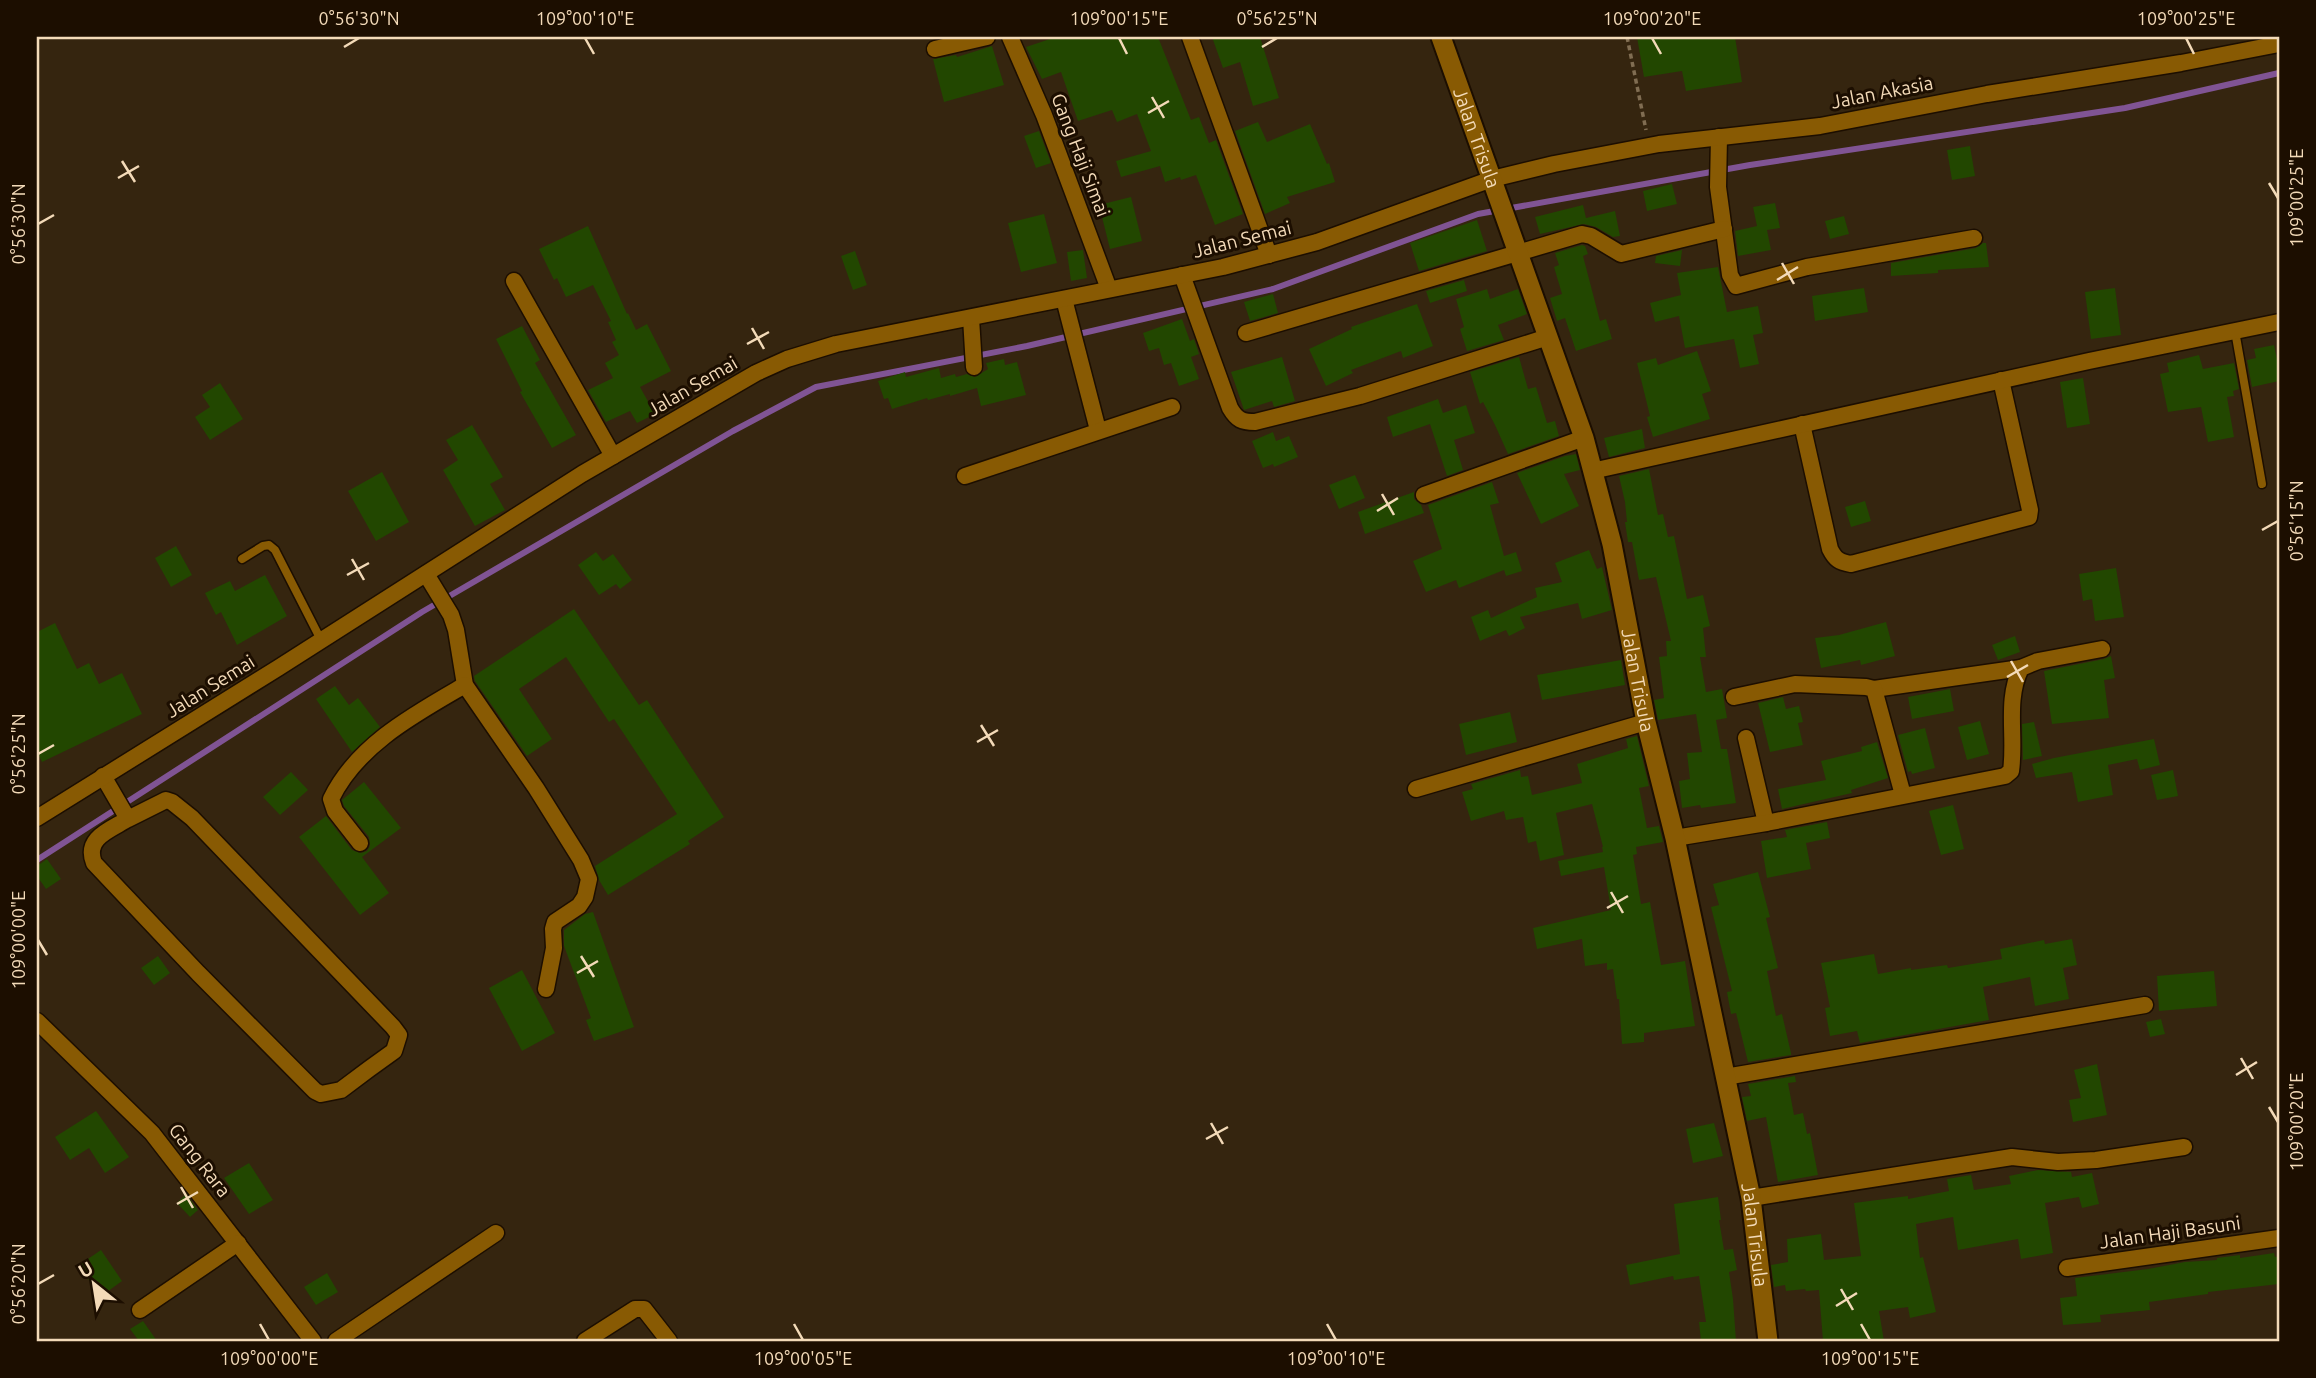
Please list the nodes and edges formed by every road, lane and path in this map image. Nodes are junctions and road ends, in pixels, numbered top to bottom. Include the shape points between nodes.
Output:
1 (987, 37) edge
2 (1010, 37) edge
3 (1189, 37) edge
4 (1441, 37) edge
5 (1627, 37) edge
6 (2279, 44) edge
7 (935, 49) dead end
8 (1719, 139) junction
9 (1649, 146) junction
10 (1493, 183) junction
11 (1724, 229) junction
12 (1974, 238) dead end
13 (1518, 252) junction
14 (1269, 255) junction
15 (514, 281) dead end
16 (1185, 282) junction
17 (1109, 289) junction
18 (1065, 299) junction
19 (2279, 322) edge
20 (972, 324) junction
21 (2235, 331) junction
22 (1246, 333) dead end
23 (1548, 337) junction
24 (974, 367) dead end
25 (2001, 380) junction
26 (1172, 407) dead end
27 (1802, 424) junction
28 (1098, 430) junction
29 (1584, 438) junction
30 (613, 456) junction
31 (1592, 471) junction
32 (965, 476) dead end
33 (2262, 484) dead end
34 (1424, 495) dead end
35 (242, 559) dead end
36 (427, 577) junction
37 (321, 640) junction
38 (2102, 649) dead end
39 (2021, 668) junction
40 (465, 685) junction
41 (1874, 689) junction
42 (1734, 697) dead end
43 (1646, 722) junction
44 (1746, 738) dead end
45 (106, 781) junction
46 (1416, 789) dead end
47 (1903, 795) junction
48 (125, 814) junction
49 (37, 818) edge
50 (1766, 823) junction
51 (1675, 838) junction
52 (360, 843) dead end
53 (546, 989) dead end
54 (2145, 1005) dead end
55 (37, 1021) edge
56 (1725, 1077) junction
57 (2184, 1147) dead end
58 (1751, 1198) junction
59 (496, 1233) dead end
60 (2279, 1238) edge
61 (238, 1243) junction
62 (2067, 1268) dead end
63 (140, 1310) dead end
64 (313, 1341) edge
65 (336, 1341) edge
66 (585, 1341) edge
67 (669, 1341) edge
68 (1768, 1341) edge

1 - 7 street
2 - 17 street, Gang Haji Simai
3 - 14 street
4 - 10 street, Jalan Trisula
5 - 9 path
6 - 8 street, Jalan Akasia via 1820,126
8 - 9 street, Jalan Akasia
8 - 11 street
9 - 10 street, Jalan Akasia
10 - 13 street, Jalan Trisula
10 - 14 street, Jalan Semai
11 - 12 street via 1730,275 1736,286 1807,267
11 - 13 street via 1621,254 1582,234
13 - 22 street
13 - 23 street, Jalan Trisula
14 - 16 street, Jalan Semai
15 - 30 street
16 - 17 street, Jalan Semai
16 - 23 street via 1230,408 1243,422 1360,396
17 - 18 street, Jalan Semai
18 - 20 street, Jalan Semai
18 - 28 street
19 - 21 street
20 - 24 street
20 - 30 street, Jalan Semai via 836,344 787,359
21 - 25 street
21 - 33 lane
23 - 29 street, Jalan Trisula
25 - 27 street
25 - 27 street via 2030,516 1851,564 1835,559 1830,549
26 - 28 street
27 - 31 street
28 - 32 street
29 - 31 street, Jalan Trisula
29 - 34 street
30 - 36 street, Jalan Semai
31 - 43 street, Jalan Trisula via 1612,544
35 - 37 lane via 263,546 275,550
36 - 37 street, Jalan Semai
36 - 40 street via 451,615
37 - 45 street, Jalan Semai
38 - 39 street
39 - 41 street
39 - 47 street via 2012,696 2011,771 2005,776
40 - 52 street via 410,717 340,780 331,799
40 - 53 street via 536,788 589,879 579,906 552,929 554,948
41 - 42 street via 1795,684
41 - 47 street
43 - 46 street
43 - 51 street, Jalan Trisula
44 - 50 street
45 - 48 street
45 - 49 street, Jalan Semai
47 - 50 street
48 - 48 street via 92,845 94,863 315,1091 341,1090 394,1051 399,1035 393,1027 182,808 166,800
50 - 51 street
51 - 56 street, Jalan Trisula
54 - 56 street
55 - 61 street, Gang Rara via 152,1133
56 - 58 street, Jalan Trisula
57 - 58 street via 2096,1160 2012,1157
58 - 68 street, Jalan Trisula
59 - 65 street
60 - 62 street, Jalan Haji Basuni
61 - 63 street
61 - 64 street, Gang Rara
66 - 67 street via 643,1308

